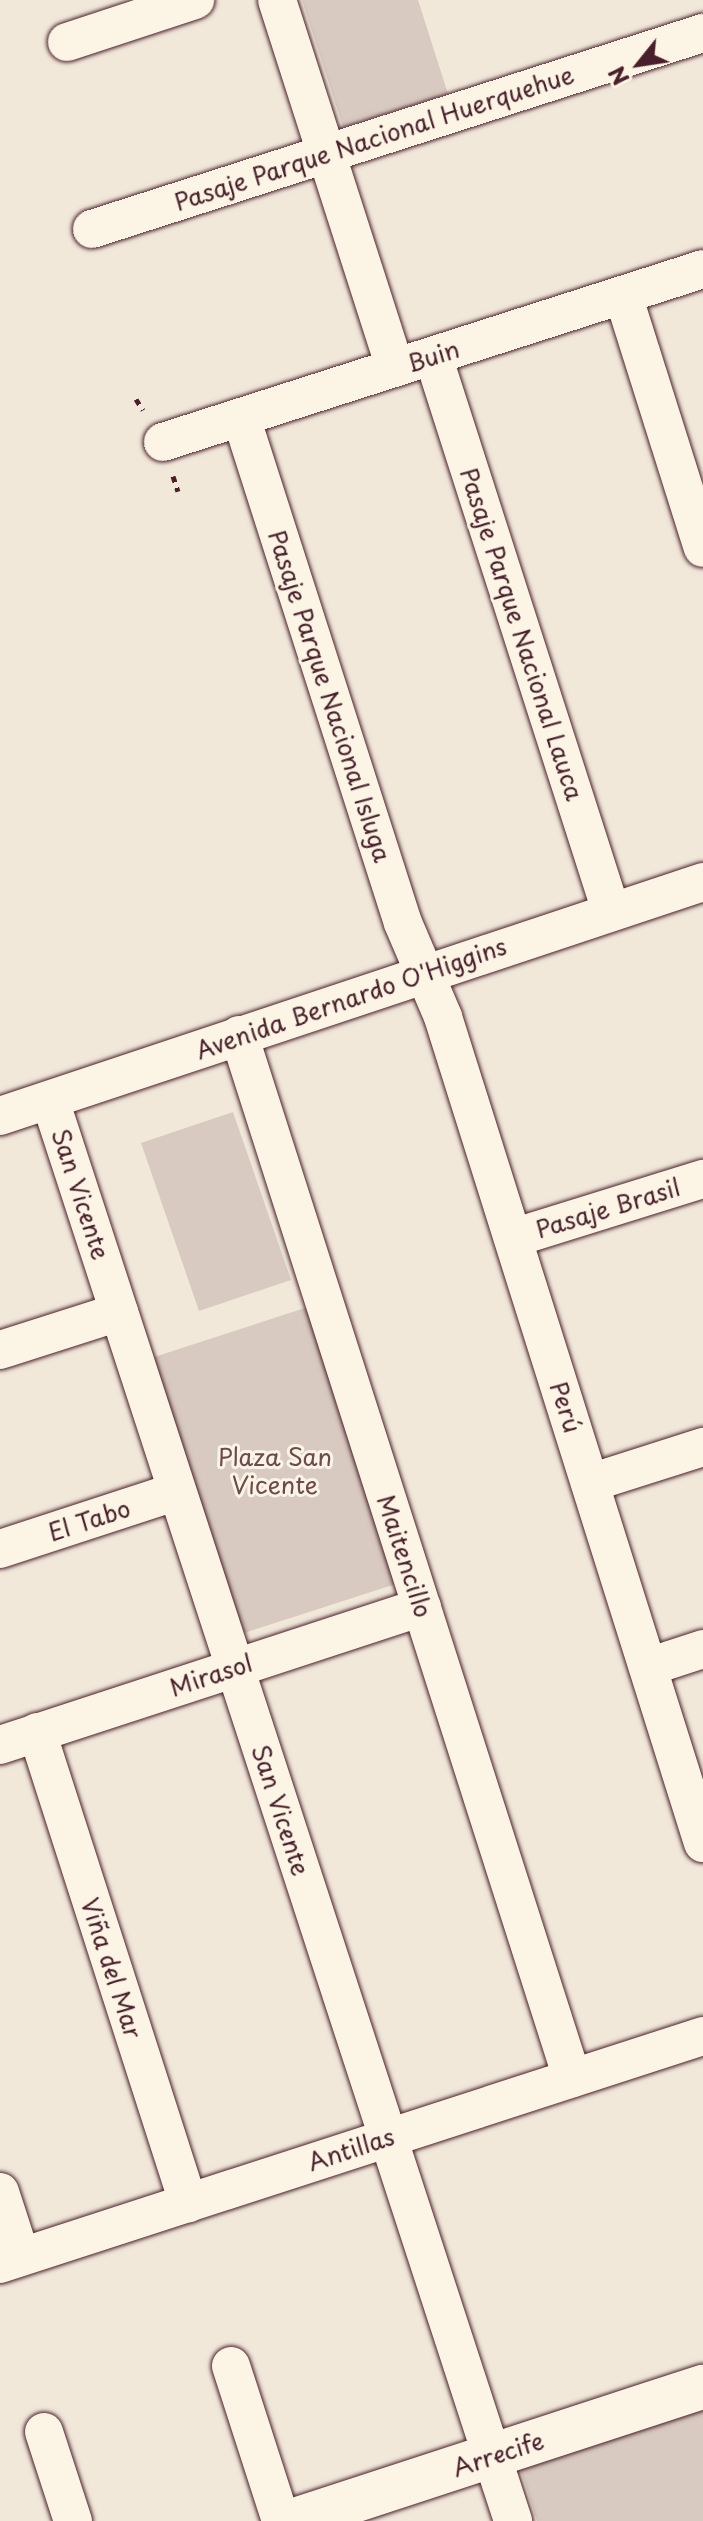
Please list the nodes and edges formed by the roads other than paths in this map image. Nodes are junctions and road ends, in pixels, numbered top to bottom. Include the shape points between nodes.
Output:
1 (195, 0) edge
2 (277, 0) edge
3 (703, 33) edge
4 (67, 42) dead end
5 (326, 154) junction
6 (92, 229) dead end
7 (703, 269) edge
8 (623, 295) junction
9 (433, 356) junction
10 (395, 368) junction
11 (241, 417) junction
12 (163, 442) dead end
13 (703, 548) edge
14 (703, 882) edge
15 (611, 911) junction
16 (424, 972) junction
17 (239, 1035) junction
18 (50, 1100) junction
19 (0, 1116) edge
20 (703, 1179) edge
21 (513, 1238) junction
22 (119, 1312) junction
23 (0, 1350) edge
24 (703, 1447) edge
25 (590, 1483) junction
26 (177, 1491) junction
27 (0, 1549) edge
28 (422, 1607) junction
29 (703, 1649) edge
30 (235, 1667) junction
31 (648, 1667) junction
32 (37, 1732) junction
33 (0, 1745) edge
34 (703, 1841) edge
35 (703, 2036) edge
36 (572, 2078) junction
37 (388, 2138) junction
38 (0, 2192) edge
39 (188, 2203) junction
40 (10, 2260) edge
41 (231, 2366) dead end
42 (703, 2387) edge
43 (44, 2432) dead end
44 (492, 2456) junction
45 (73, 2521) edge
46 (281, 2521) edge
47 (292, 2521) edge
48 (513, 2521) edge

1 - 4 street
2 - 5 street
3 - 5 street, Pasaje Parque Nacional Huerquehue
5 - 6 street, Pasaje Parque Nacional Huerquehue
5 - 10 street
7 - 8 street, Buin
8 - 9 street, Buin
8 - 13 street
9 - 10 street, Buin
9 - 15 street, Pasaje Parque Nacional Lauca
10 - 11 street, Buin
11 - 12 street, Buin
11 - 16 street, Pasaje Parque Nacional Isluga
14 - 15 street, Avenida Bernardo O'Higgins
15 - 16 street, Avenida Bernardo O'Higgins
16 - 17 street, Avenida Bernardo O'Higgins
16 - 21 street, Perú
17 - 18 street, Avenida Bernardo O'Higgins
17 - 28 street, Maitencillo
18 - 19 street, Avenida Bernardo O'Higgins
18 - 22 street, San Vicente
20 - 21 street, Pasaje Brasil
21 - 25 street, Perú
22 - 23 street
22 - 26 street, San Vicente
24 - 25 street
25 - 31 street, Perú
26 - 27 street, El Tabo
26 - 30 street, San Vicente
28 - 30 street, Mirasol
28 - 36 street, Maitencillo
29 - 31 street
30 - 32 street, Mirasol
30 - 37 street, San Vicente
31 - 34 street, Perú
32 - 33 street, Mirasol
32 - 39 street, Viña del Mar
35 - 36 street, Antillas
36 - 37 street, Antillas
37 - 39 street, Antillas
37 - 44 street, San Vicente
38 - 40 street
39 - 40 street, Antillas
41 - 46 street
42 - 44 street, Arrecife
43 - 45 street
44 - 47 street, Arrecife
44 - 48 street, San Vicente

